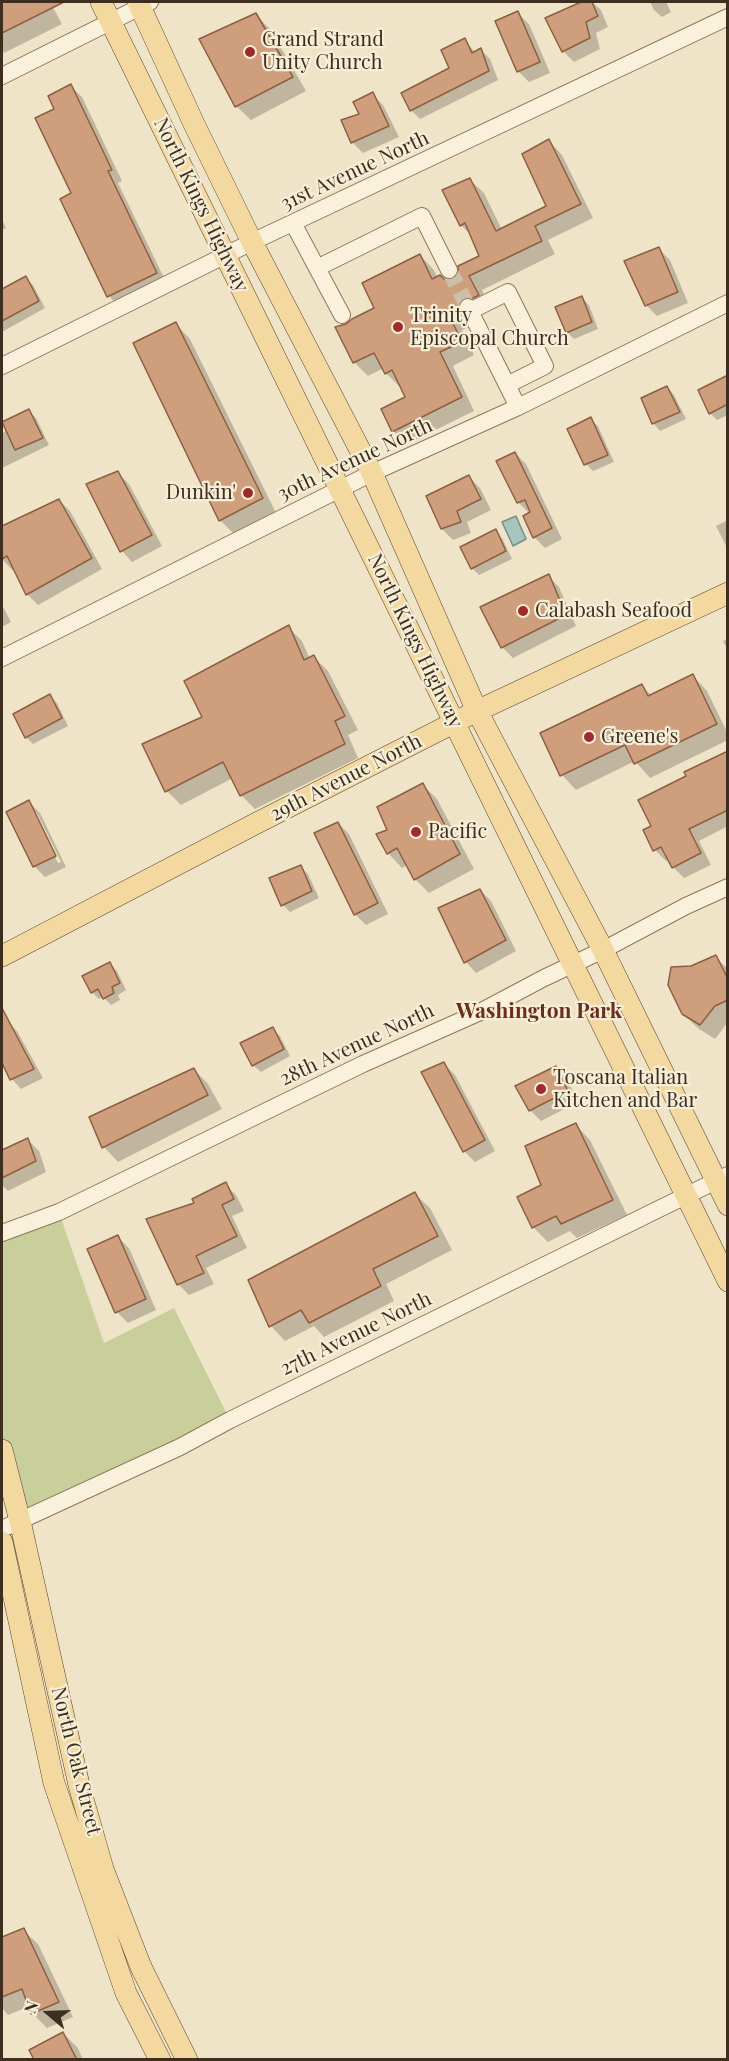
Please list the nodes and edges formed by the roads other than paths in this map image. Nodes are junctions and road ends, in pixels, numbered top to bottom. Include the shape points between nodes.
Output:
1 (101, 2) edge
2 (143, 3) edge
3 (728, 16) edge
4 (111, 21) junction
5 (2, 76) edge
6 (293, 223) junction
7 (252, 242) junction
8 (225, 255) junction
9 (317, 268) junction
10 (449, 270) tunnel mouth
11 (728, 303) edge
12 (342, 315) dead end
13 (2, 366) edge
14 (507, 385) junction
15 (518, 407) junction
16 (372, 473) junction
17 (340, 489) junction
18 (728, 593) edge
19 (2, 658) edge
20 (477, 711) junction
21 (455, 722) junction
22 (728, 887) edge
23 (603, 950) junction
24 (2, 956) edge
25 (573, 964) junction
26 (721, 1177) edge
27 (686, 1194) junction
28 (728, 1205) edge
29 (2, 1233) edge
30 (728, 1281) edge
31 (2, 1450) edge
32 (11, 1525) edge
33 (2, 1542) edge
34 (160, 2060) edge
35 (187, 2060) edge

1 - 4 main road, North Kings Highway
2 - 4 street
2 - 7 main road, North Kings Highway via 195,126
3 - 6 street, 31st Avenue North
4 - 5 street
4 - 8 main road, North Kings Highway
6 - 7 street, 31st Avenue North
6 - 9 street
7 - 8 street, 31st Avenue North
7 - 16 main road, North Kings Highway
8 - 13 street, 31st Avenue North
8 - 17 main road, North Kings Highway
9 - 10 street via 422,216
9 - 12 street
11 - 15 street, 30th Avenue North
14 - 14 street via 545,366 508,292 469,309
14 - 15 street
15 - 16 street, 30th Avenue North
16 - 17 street, 30th Avenue North
16 - 20 main road, North Kings Highway
17 - 19 street, 30th Avenue North
17 - 21 main road, North Kings Highway
18 - 20 main road, 29th Avenue North
20 - 21 main road, 29th Avenue North
20 - 23 main road, North Kings Highway
21 - 24 main road, 29th Avenue North
21 - 25 main road, North Kings Highway
22 - 23 street, 28th Avenue North
23 - 25 street, 28th Avenue North
23 - 26 main road, North Kings Highway
25 - 27 main road, North Kings Highway
25 - 29 street, 28th Avenue North via 59,1212
26 - 27 street, 27th Avenue North
26 - 28 main road, North Kings Highway
27 - 30 main road, North Kings Highway
27 - 32 street, 27th Avenue North via 180,1447
31 - 32 main road, North Oak Street
32 - 35 main road, North Oak Street via 103,1869 141,1967
33 - 34 main road, North Oak Street via 54,1783 126,1993

